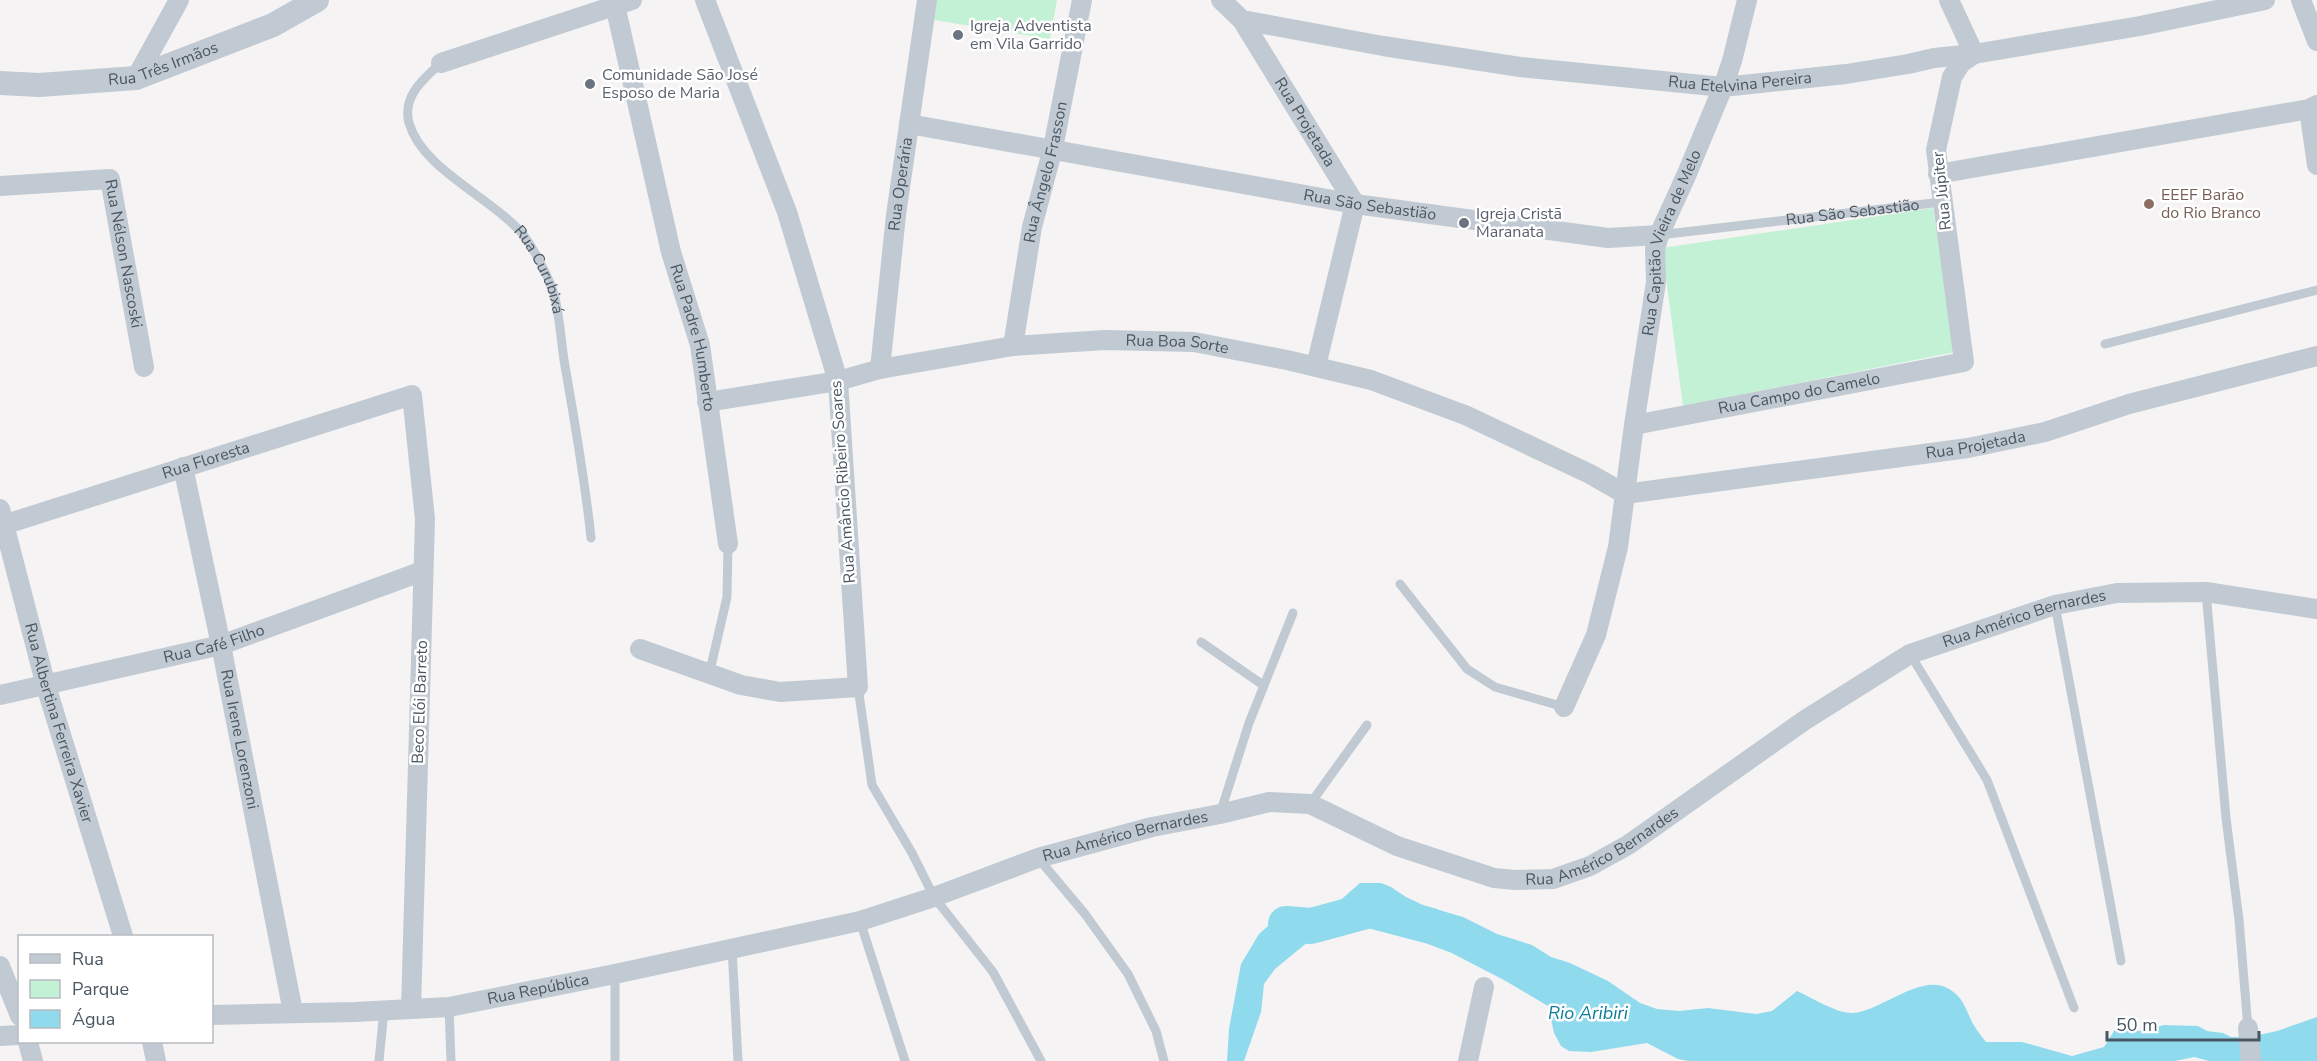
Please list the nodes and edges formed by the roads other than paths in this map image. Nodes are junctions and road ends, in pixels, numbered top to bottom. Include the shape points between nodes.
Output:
1 (179, 0) edge
2 (317, 0) edge
3 (705, 0) edge
4 (927, 0) edge
5 (1082, 0) edge
6 (1221, 0) edge
7 (1748, 0) edge
8 (1949, 0) edge
9 (2265, 0) edge
10 (2301, 0) edge
11 (623, 2) edge
12 (1242, 20) junction
13 (2317, 41) edge
14 (1974, 54) junction
15 (441, 63) joint
16 (136, 78) junction
17 (0, 82) edge
18 (1723, 87) junction
19 (2313, 107) edge
20 (909, 124) junction
21 (1053, 148) junction
22 (2317, 165) edge
23 (1938, 174) junction
24 (0, 186) edge
25 (1942, 202) junction
26 (1355, 204) junction
27 (1659, 235) junction
28 (2317, 290) edge
29 (2105, 344) dead end
30 (1013, 346) junction
31 (2317, 356) edge
32 (1964, 362) joint
33 (1316, 366) junction
34 (144, 367) dead end
35 (880, 369) junction
36 (838, 381) junction
37 (412, 395) joint
38 (707, 402) junction
39 (1634, 425) junction
40 (183, 467) junction
41 (1625, 494) junction
42 (2, 520) edge
43 (591, 538) dead end
44 (728, 544) joint
45 (423, 571) junction
46 (1400, 584) dead end
47 (2206, 592) junction
48 (2055, 605) junction
49 (2317, 609) edge
50 (1293, 613) dead end
51 (1201, 642) dead end
52 (221, 645) junction
53 (640, 649) dead end
54 (1910, 654) junction
55 (709, 675) junction
56 (46, 686) junction
57 (1263, 686) junction
58 (858, 687) junction
59 (0, 695) edge
60 (1564, 707) joint
61 (1367, 725) dead end
62 (1310, 804) junction
63 (1220, 814) junction
64 (1038, 858) junction
65 (934, 897) junction
66 (860, 921) junction
67 (123, 935) edge
68 (732, 948) junction
69 (2121, 961) dead end
70 (0, 966) edge
71 (615, 974) junction
72 (1484, 987) dead end
73 (449, 1006) junction
74 (2074, 1008) dead end
75 (411, 1009) junction
76 (384, 1010) junction
77 (18, 1011) edge
78 (293, 1012) junction
79 (213, 1015) edge
80 (2248, 1028) joint
81 (18, 1035) edge
82 (0, 1036) edge
83 (28, 1043) edge
84 (152, 1043) edge
85 (33, 1061) edge
86 (156, 1061) edge
87 (379, 1061) edge
88 (451, 1061) edge
89 (615, 1061) edge
90 (738, 1061) edge
91 (905, 1061) edge
92 (1041, 1061) edge
93 (1164, 1061) edge
94 (1468, 1061) edge
95 (2252, 1061) edge

1 - 16 street
2 - 16 street, Rua Três Irmãos via 273,25
3 - 36 street, Rua Amâncio Ribeiro Soares via 787,212
4 - 20 street, Rua Operária
5 - 21 street, Rua Ângelo Frasson
6 - 12 street
7 - 18 street, Rua Capitão Vieira de Melo
8 - 14 street
9 - 14 street, Rua Etelvina Pereira
10 - 13 street
11 - 15 street
11 - 38 street, Rua Padre Humberto via 671,252 700,345
12 - 18 street, Rua Etelvina Pereira via 1520,67
12 - 26 street, Rua Projetada
14 - 18 street, Rua Etelvina Pereira via 1846,74
14 - 23 street, Rua Júpiter via 1952,76 1936,150
15 - 43 lane, Rua Curubixá via 421,80 408,102 409,122 426,153 443,170 486,200 525,238 554,293
16 - 17 street, Rua Três Irmãos via 39,85
18 - 27 street, Rua Capitão Vieira de Melo
19 - 22 street
19 - 23 street
20 - 21 street, Rua São Sebastião
20 - 35 street, Rua Operária
21 - 26 street, Rua São Sebastião
21 - 30 street, Rua Ângelo Frasson via 1032,227
23 - 25 street, Rua Júpiter
24 - 34 street, Rua Nélson Nascoski via 110,179
25 - 27 lane, Rua São Sebastião
25 - 32 street, Rua Júpiter
26 - 27 street, Rua São Sebastião via 1608,238
26 - 33 street
27 - 39 street, Rua Capitão Vieira de Melo via 1655,249 1656,282
28 - 29 lane
30 - 33 street, Rua Boa Sorte via 1104,340 1194,342
30 - 35 street, Rua Boa Sorte
31 - 41 street, Rua Projetada via 2129,404 2044,432 1968,448
32 - 39 street, Rua Campo do Camelo
33 - 41 street, Rua Boa Sorte via 1371,380 1465,415
35 - 36 street, Rua Boa Sorte
36 - 38 street, Rua Boa Sorte
36 - 58 street, Rua Amâncio Ribeiro Soares
37 - 40 street, Rua Floresta
37 - 45 street, Beco Elói Barreto via 425,519
38 - 44 street, Rua Padre Humberto
39 - 41 street, Rua Capitão Vieira de Melo
40 - 42 street, Rua Floresta
40 - 52 street, Rua Irene Lorenzoni
41 - 60 street via 1618,547 1596,635
42 - 56 street, Rua Albertina Ferreira Xavier
44 - 55 lane, Rua Padre Humberto via 727,597
45 - 52 street, Rua Café Filho
45 - 75 street, Beco Elói Barreto
46 - 60 lane via 1467,669 1495,687
47 - 48 street, Rua Américo Bernardes via 2117,593
47 - 49 street, Rua Américo Bernardes
47 - 80 lane
48 - 54 street, Rua Américo Bernardes
48 - 69 lane
50 - 57 lane
51 - 57 lane
52 - 56 street, Rua Café Filho
52 - 78 street, Rua Irene Lorenzoni
53 - 55 street
54 - 62 street, Rua Américo Bernardes via 1805,720 1628,845 1590,866 1552,879 1494,878 1397,846
54 - 74 lane via 1987,780
55 - 58 street via 780,692
56 - 59 street, Rua Café Filho
56 - 67 street, Rua Albertina Ferreira Xavier
57 - 63 lane
58 - 65 lane, Rua Amâncio Ribeiro Soares via 872,785
61 - 62 lane
62 - 63 street, Rua Américo Bernardes via 1269,802
63 - 64 street, Rua Américo Bernardes via 1152,827
64 - 65 street, Rua Américo Bernardes
64 - 93 lane via 1128,974 1156,1031
65 - 66 street, Rua Américo Bernardes
65 - 92 lane, Rua Amâncio Ribeiro Soares via 993,972
66 - 68 street, Rua República
66 - 91 lane
68 - 71 street, Rua República
68 - 90 lane
70 - 77 street
71 - 73 street, Rua República
71 - 89 lane
72 - 94 street
73 - 75 street, Rua República
73 - 88 lane
75 - 76 street, Rua República
76 - 78 street, Rua República
76 - 87 lane
78 - 79 street, Rua República
80 - 95 street
81 - 82 street
83 - 85 street
84 - 86 street

